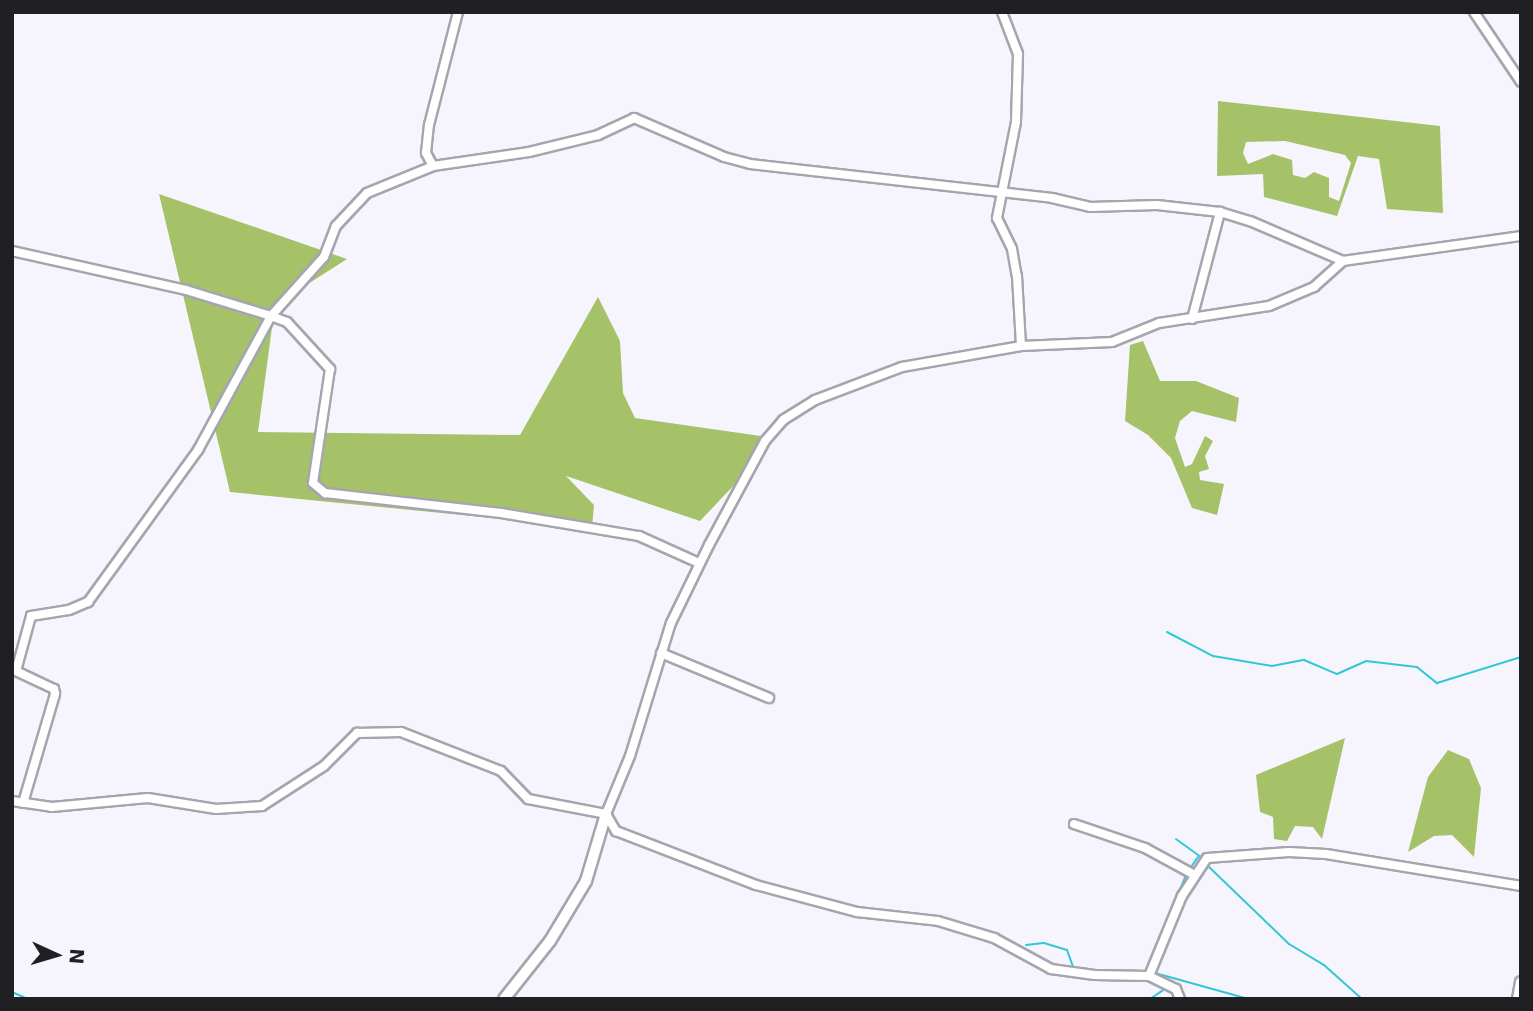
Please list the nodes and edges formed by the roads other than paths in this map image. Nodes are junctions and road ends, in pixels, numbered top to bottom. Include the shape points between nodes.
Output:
1 (458, 12) edge
2 (1002, 12) edge
3 (1474, 12) edge
4 (1521, 82) edge
5 (433, 166) junction
6 (1000, 193) junction
7 (1220, 212) junction
8 (1521, 236) edge
9 (12, 251) edge
10 (1343, 261) junction
11 (271, 316) junction
12 (1192, 319) junction
13 (1021, 346) junction
14 (699, 564) junction
15 (661, 653) junction
16 (769, 698) dead end
17 (12, 801) edge
18 (23, 803) junction
19 (606, 814) junction
20 (1074, 824) dead end
21 (1193, 874) junction
22 (1521, 886) edge
23 (1153, 968) junction
24 (1521, 982) edge
25 (504, 999) edge
26 (1180, 999) edge
27 (1518, 999) edge

1 - 5 street via 429,125 426,153
2 - 6 street via 1017,54 1016,122
3 - 4 street
5 - 6 street via 528,152 598,135 634,118 750,164
5 - 11 street via 368,193 358,202 336,226 324,257
6 - 7 street via 1090,207 1157,205
6 - 13 street via 997,218 1012,248
7 - 10 street via 1250,220
7 - 12 street
8 - 10 street
9 - 11 street via 186,290
10 - 12 street via 1314,287 1292,297 1238,313
11 - 14 street via 287,322 330,369 313,483 325,493 593,527 639,536
11 - 18 street via 198,450 88,602 31,616 16,671 54,689 55,694
12 - 13 street via 1159,323 1112,342
13 - 14 street via 902,367 815,400 783,420 765,441
14 - 15 street
15 - 16 street
15 - 19 street via 631,756
17 - 18 street
18 - 19 street via 52,807 148,798 216,809 262,806 324,766 357,733 378,730 426,740 500,771 528,799
19 - 23 street via 616,831 805,901 958,926 1025,952 1051,969
19 - 25 street via 586,881 550,941
20 - 21 street via 1145,848
21 - 22 street via 1204,860 1289,852
21 - 23 street
23 - 26 street
24 - 27 street

